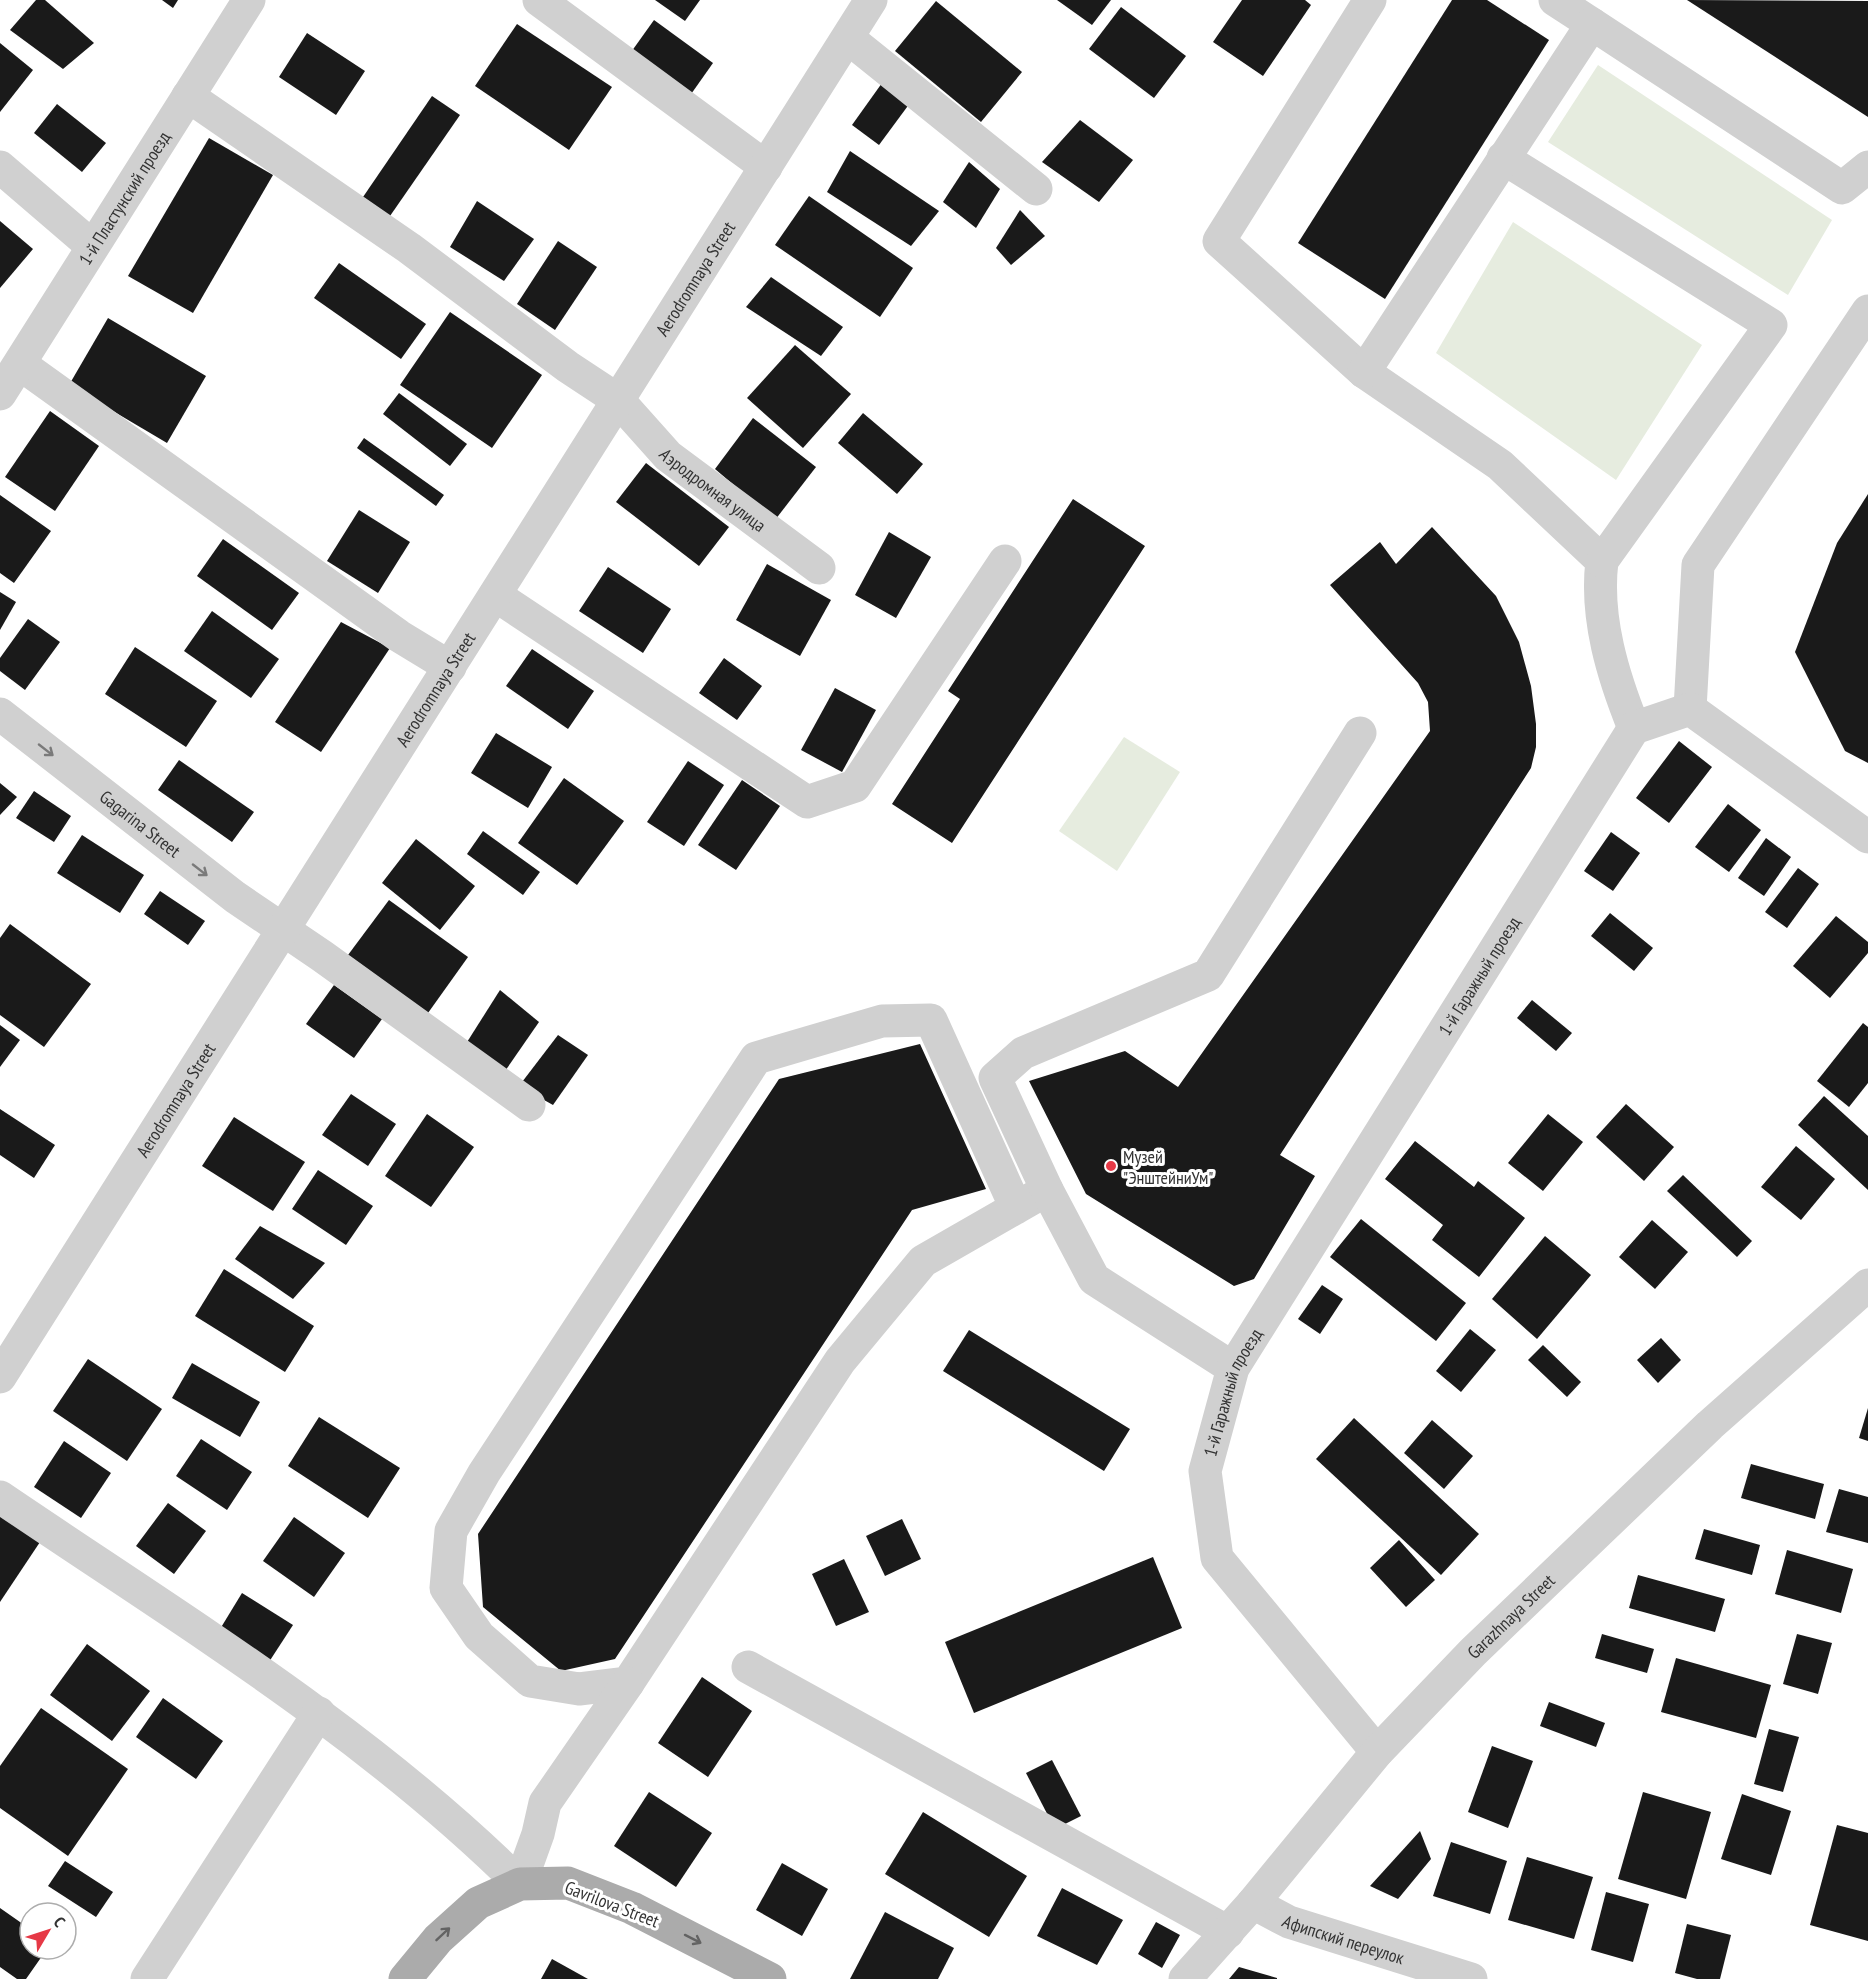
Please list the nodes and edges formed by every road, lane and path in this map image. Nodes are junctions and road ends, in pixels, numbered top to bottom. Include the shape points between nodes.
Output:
1 (249, 0) edge
2 (539, 0) edge
3 (871, 0) edge
4 (1370, 0) edge
5 (1555, 0) edge
6 (1592, 24) junction
7 (848, 38) junction
8 (188, 96) junction
9 (1503, 158) junction
10 (0, 167) edge
11 (766, 167) junction
12 (1868, 167) edge
13 (1036, 189) dead end
14 (92, 246) junction
15 (1868, 311) edge
16 (20, 364) junction
17 (1364, 372) junction
18 (0, 394) edge
19 (618, 400) junction
20 (1005, 561) dead end
21 (1602, 561) junction
22 (819, 568) dead end
23 (495, 595) junction
24 (450, 667) junction
25 (1690, 709) junction
26 (0, 714) edge
27 (1634, 728) junction
28 (1360, 733) dead end
29 (1868, 837) edge
30 (283, 930) junction
31 (529, 1106) dead end
32 (1047, 1190) junction
33 (1016, 1208) junction
34 (1861, 1300) edge
35 (1233, 1368) junction
36 (0, 1377) edge
37 (0, 1497) edge
38 (748, 1667) dead end
39 (628, 1683) junction
40 (319, 1713) junction
41 (1377, 1752) junction
42 (520, 1884) junction
43 (1253, 1903) junction
44 (1228, 1932) junction
45 (147, 1979) edge
46 (405, 1979) edge
47 (770, 1979) edge
48 (1185, 1979) edge
49 (1471, 1979) edge

1 - 8 street, 1-й Пластунский проезд
2 - 11 street
3 - 7 street, Aerodromnaya Street
4 - 17 street via 1219,241
5 - 6 street
6 - 9 street
6 - 12 street via 1842,188
7 - 11 street, Aerodromnaya Street
7 - 13 street
8 - 14 street, 1-й Пластунский проезд
8 - 19 street, Аэродромная улица via 409,248
9 - 17 street
9 - 21 street via 1771,325
10 - 14 street
11 - 19 street, Aerodromnaya Street
14 - 16 street, 1-й Пластунский проезд
15 - 25 street via 1698,565
16 - 18 street, 1-й Пластунский проезд
16 - 24 street via 399,636
17 - 21 street via 1500,465
19 - 22 street, Аэродромная улица via 668,456
19 - 23 street, Aerodromnaya Street
20 - 23 street via 855,786 807,802
21 - 27 street via 1599,587 1614,678
23 - 24 street, Aerodromnaya Street
24 - 30 street, Aerodromnaya Street
25 - 27 street
25 - 29 street
26 -> 30 street, Gagarina Street
27 - 35 street, 1-й Гаражный проезд
28 - 32 street via 1208,975 1023,1053 995,1078
30 - 31 street, Gagarina Street
30 - 36 street, Aerodromnaya Street
32 - 33 street
32 - 35 street via 1094,1279
33 - 39 street via 923,1260 840,1361
33 - 39 street via 931,1020 882,1021 756,1058 484,1473 451,1531 446,1588 479,1636 530,1681 579,1689
34 - 41 street, Garazhnaya Street via 1650,1482 1473,1652
35 - 41 street, 1-й Гаражный проезд via 1204,1471 1217,1558
37 - 40 street
38 - 44 street
39 - 42 street via 545,1803
40 - 42 street via 470,1835
40 - 45 street
41 - 43 street, Garazhnaya Street
46 -> 42 main road, Gavrilova Street via 438,1939 478,1903
42 -> 47 main road, Gavrilova Street via 568,1882 632,1908
43 - 44 street, Garazhnaya Street
43 - 49 street, Афипский переулок via 1289,1922
44 - 48 street, Garazhnaya Street

